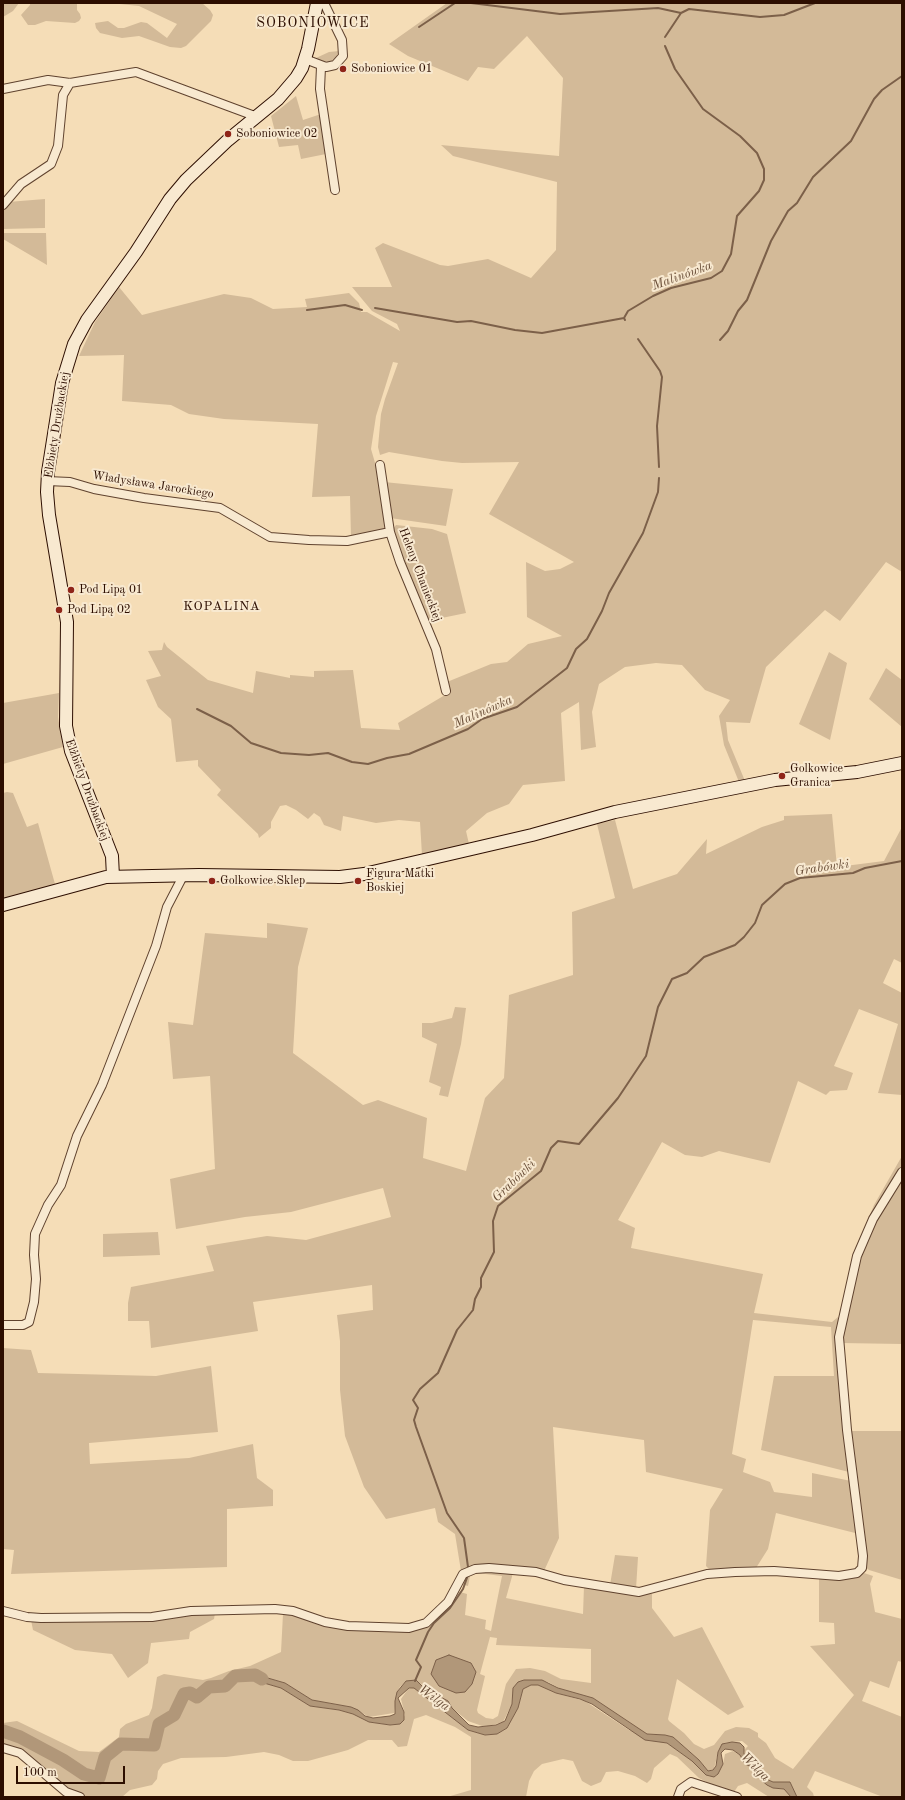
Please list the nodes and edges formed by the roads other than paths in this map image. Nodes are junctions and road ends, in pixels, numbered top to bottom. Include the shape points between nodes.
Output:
1 (317, 3) edge
2 (324, 3) edge
3 (305, 59) junction
4 (321, 67) junction
5 (70, 84) junction
6 (3, 89) edge
7 (255, 119) junction
8 (335, 190) dead end
9 (3, 205) edge
10 (380, 465) dead end
11 (47, 481) junction
12 (390, 532) junction
13 (446, 691) dead end
14 (902, 763) edge
15 (180, 875) junction
16 (114, 877) junction
17 (3, 905) edge
18 (902, 1172) edge
19 (3, 1325) edge
20 (3, 1611) edge
21 (3, 1748) edge
22 (80, 1797) edge
23 (678, 1797) edge
24 (737, 1797) edge

1 - 3 street, Elżbiety Drużbackiej
2 - 4 street via 342,40 344,52 342,59 335,65
3 - 4 street
3 - 7 street, Elżbiety Drużbackiej via 285,93
4 - 8 street via 320,89
5 - 6 street via 48,80
5 - 7 street via 136,72 252,115
5 - 9 street via 62,95 58,146 51,164 21,184
7 - 11 street, Elżbiety Drużbackiej via 228,140 175,192 80,332 62,383
10 - 12 street, Heleny Chanieckiej
11 - 12 street, Władysława Jarockiego via 70,482 157,500 220,508 270,537 347,541
11 - 16 street, Elżbiety Drużbackiej via 49,515 67,622 67,735 80,776 112,856
12 - 13 street, Heleny Chanieckiej via 436,649
14 - 15 street via 857,772 775,780 615,812 532,835 364,874
15 - 16 street
15 - 19 street via 167,907 156,946 102,1084 77,1136 60,1185 48,1204 35,1234 36,1279 29,1322 23,1326
16 - 17 street via 96,879
18 - 20 street via 873,1219 857,1256 839,1337 847,1430 863,1556 862,1568 857,1573 838,1576 774,1571 707,1574 639,1592 564,1580 536,1572 475,1569 463,1574 448,1602 426,1623 409,1628 348,1626 325,1622 293,1611 275,1609 191,1611 152,1617 57,1618 27,1617
21 - 22 street via 20,1753 66,1792
23 - 24 street via 681,1789 691,1782

